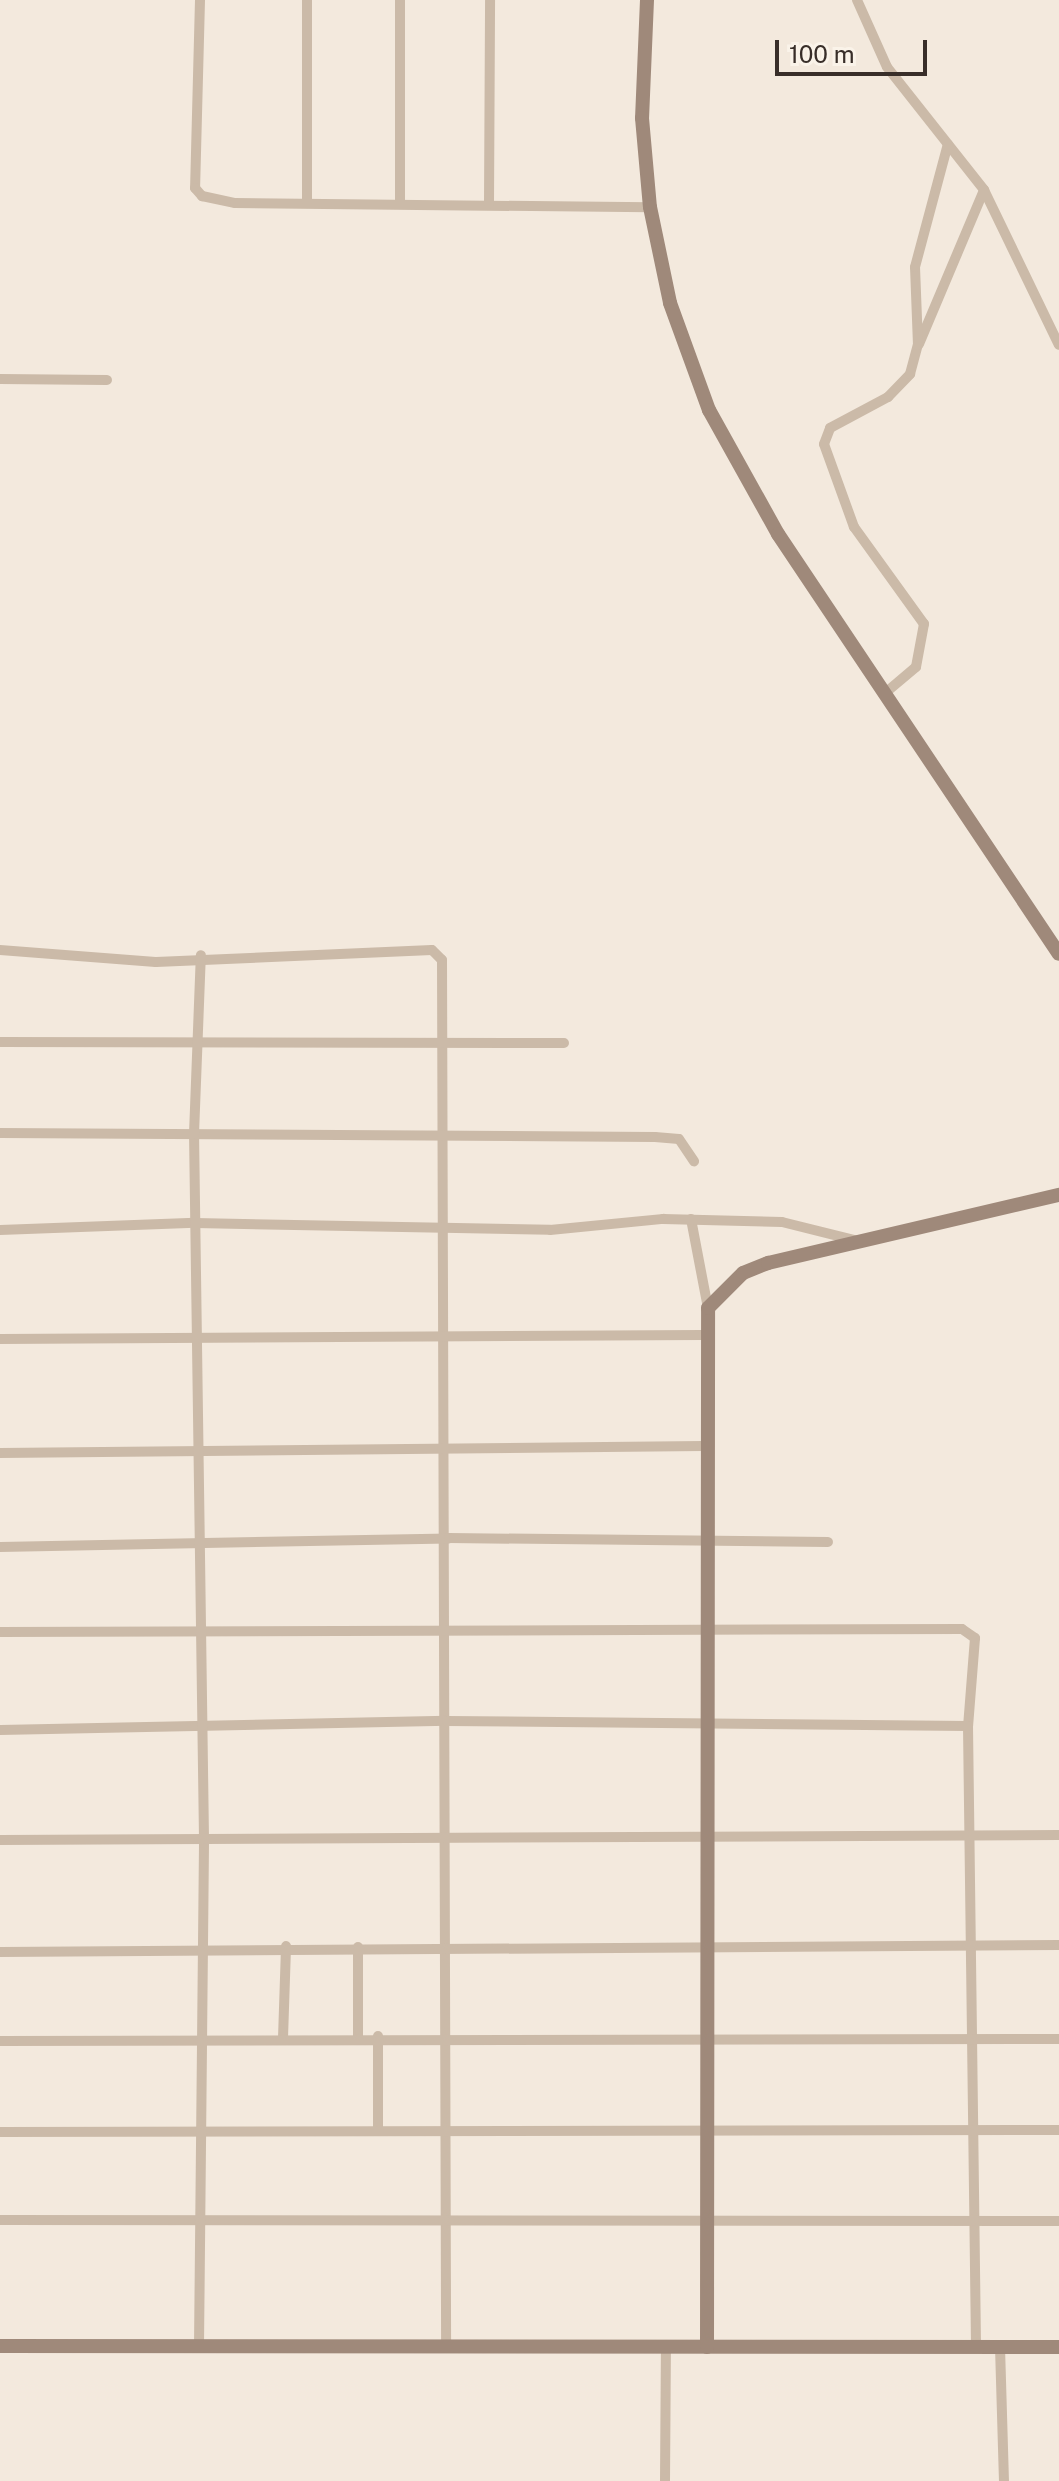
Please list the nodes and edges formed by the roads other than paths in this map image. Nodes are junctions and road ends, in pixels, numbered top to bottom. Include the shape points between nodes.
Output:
1 (200, 0) edge
2 (307, 0) edge
3 (400, 0) edge
4 (490, 0) edge
5 (647, 0) edge
6 (857, 0) edge
7 (948, 144) junction
8 (984, 190) junction
9 (400, 201) junction
10 (307, 203) junction
11 (489, 204) junction
12 (650, 207) junction
13 (918, 345) junction
14 (1059, 345) edge
15 (0, 379) edge
16 (107, 380) dead end
17 (884, 694) junction
18 (0, 950) edge
19 (1059, 954) edge
20 (201, 955) junction
21 (0, 1042) edge
22 (196, 1042) junction
23 (438, 1042) junction
24 (564, 1043) dead end
25 (0, 1133) edge
26 (194, 1134) junction
27 (440, 1134) junction
28 (694, 1161) dead end
29 (1059, 1195) edge
30 (691, 1219) junction
31 (195, 1223) junction
32 (0, 1230) edge
33 (445, 1231) junction
34 (859, 1242) junction
35 (708, 1308) junction
36 (702, 1335) junction
37 (447, 1338) junction
38 (0, 1339) edge
39 (200, 1339) junction
40 (200, 1445) junction
41 (445, 1446) junction
42 (703, 1446) junction
43 (0, 1453) edge
44 (449, 1538) junction
45 (703, 1539) junction
46 (195, 1542) junction
47 (828, 1542) dead end
48 (0, 1547) edge
49 (196, 1629) junction
50 (448, 1630) junction
51 (0, 1632) edge
52 (704, 1632) junction
53 (447, 1721) junction
54 (968, 1726) junction
55 (704, 1727) junction
56 (0, 1730) edge
57 (200, 1730) junction
58 (705, 1834) junction
59 (969, 1834) junction
60 (1059, 1835) edge
61 (449, 1838) junction
62 (204, 1839) junction
63 (0, 1840) edge
64 (705, 1945) junction
65 (974, 1945) junction
66 (1059, 1945) edge
67 (204, 1946) junction
68 (286, 1946) junction
69 (358, 1947) junction
70 (447, 1947) junction
71 (0, 1952) edge
72 (358, 2036) junction
73 (378, 2036) junction
74 (706, 2036) junction
75 (446, 2037) junction
76 (283, 2038) junction
77 (974, 2038) junction
78 (1059, 2039) edge
79 (200, 2040) junction
80 (0, 2041) edge
81 (706, 2128) junction
82 (973, 2130) junction
83 (1059, 2130) edge
84 (199, 2131) junction
85 (378, 2131) junction
86 (446, 2131) junction
87 (0, 2132) edge
88 (445, 2217) junction
89 (706, 2218) junction
90 (0, 2220) edge
91 (976, 2221) junction
92 (1059, 2221) edge
93 (198, 2222) junction
94 (0, 2346) edge
95 (199, 2346) junction
96 (446, 2347) junction
97 (666, 2347) junction
98 (707, 2347) junction
99 (976, 2347) junction
100 (1000, 2347) junction
101 (1059, 2347) edge
102 (665, 2481) edge
103 (1004, 2481) edge

1 - 10 street via 195,188 222,201
2 - 10 street
3 - 9 street
4 - 11 street
5 - 12 street via 642,118
6 - 7 street via 887,67
7 - 8 street
7 - 13 street via 915,267
8 - 13 street
8 - 14 street
9 - 10 street
9 - 11 street
11 - 12 street
12 - 17 street via 670,303 709,410 770,520
13 - 17 street via 901,388 830,428 824,444 854,527 924,624 916,667
15 - 16 street
17 - 19 street
18 - 20 street via 156,962
20 - 22 street
20 - 23 street via 432,950 442,960
21 - 22 street
22 - 23 street
22 - 26 street
23 - 24 street
23 - 27 street
25 - 26 street
26 - 27 street
26 - 31 street
27 - 28 street via 679,1139
27 - 33 street
29 - 34 street
30 - 33 street
30 - 34 street via 782,1222
30 - 35 street
31 - 32 street
31 - 33 street
31 - 39 street
33 - 37 street
34 - 35 street via 743,1273
35 - 36 street
36 - 37 street
36 - 42 street
37 - 39 street
37 - 41 street
38 - 39 street
39 - 40 street
40 - 41 street
40 - 43 street
40 - 46 street
41 - 42 street
41 - 44 street
42 - 45 street
44 - 45 street
44 - 46 street
44 - 50 street
45 - 47 street
45 - 52 street
46 - 48 street
46 - 49 street
49 - 50 street
49 - 51 street
49 - 57 street
50 - 52 street
50 - 53 street
52 - 54 street via 962,1629 975,1638
52 - 55 street
53 - 55 street
53 - 57 street
53 - 61 street
54 - 55 street
54 - 59 street
55 - 58 street
56 - 57 street
57 - 62 street
58 - 59 street
58 - 61 street
58 - 64 street
59 - 60 street
59 - 65 street
61 - 62 street
61 - 70 street
62 - 63 street
62 - 67 street
64 - 65 street
64 - 70 street
64 - 74 street
65 - 66 street
65 - 77 street
67 - 68 street
67 - 71 street
67 - 79 street
68 - 69 street
68 - 76 street
69 - 70 street
69 - 72 street
70 - 75 street
72 - 73 street
72 - 76 street
73 - 75 street
73 - 85 street
74 - 75 street
74 - 77 street
74 - 81 street
75 - 86 street
76 - 79 street
77 - 78 street
77 - 82 street
79 - 80 street
79 - 84 street
81 - 82 street
81 - 86 street
81 - 89 street
82 - 83 street
82 - 91 street
84 - 85 street
84 - 87 street
84 - 93 street
85 - 86 street
86 - 88 street
88 - 89 street
88 - 93 street
88 - 96 street
89 - 91 street
89 - 98 street
90 - 93 street
91 - 92 street
91 - 99 street
93 - 95 street
94 - 95 street
95 - 96 street
96 - 97 street
97 - 98 street
97 - 102 street
98 - 99 street
99 - 100 street
100 - 101 street
100 - 103 street

